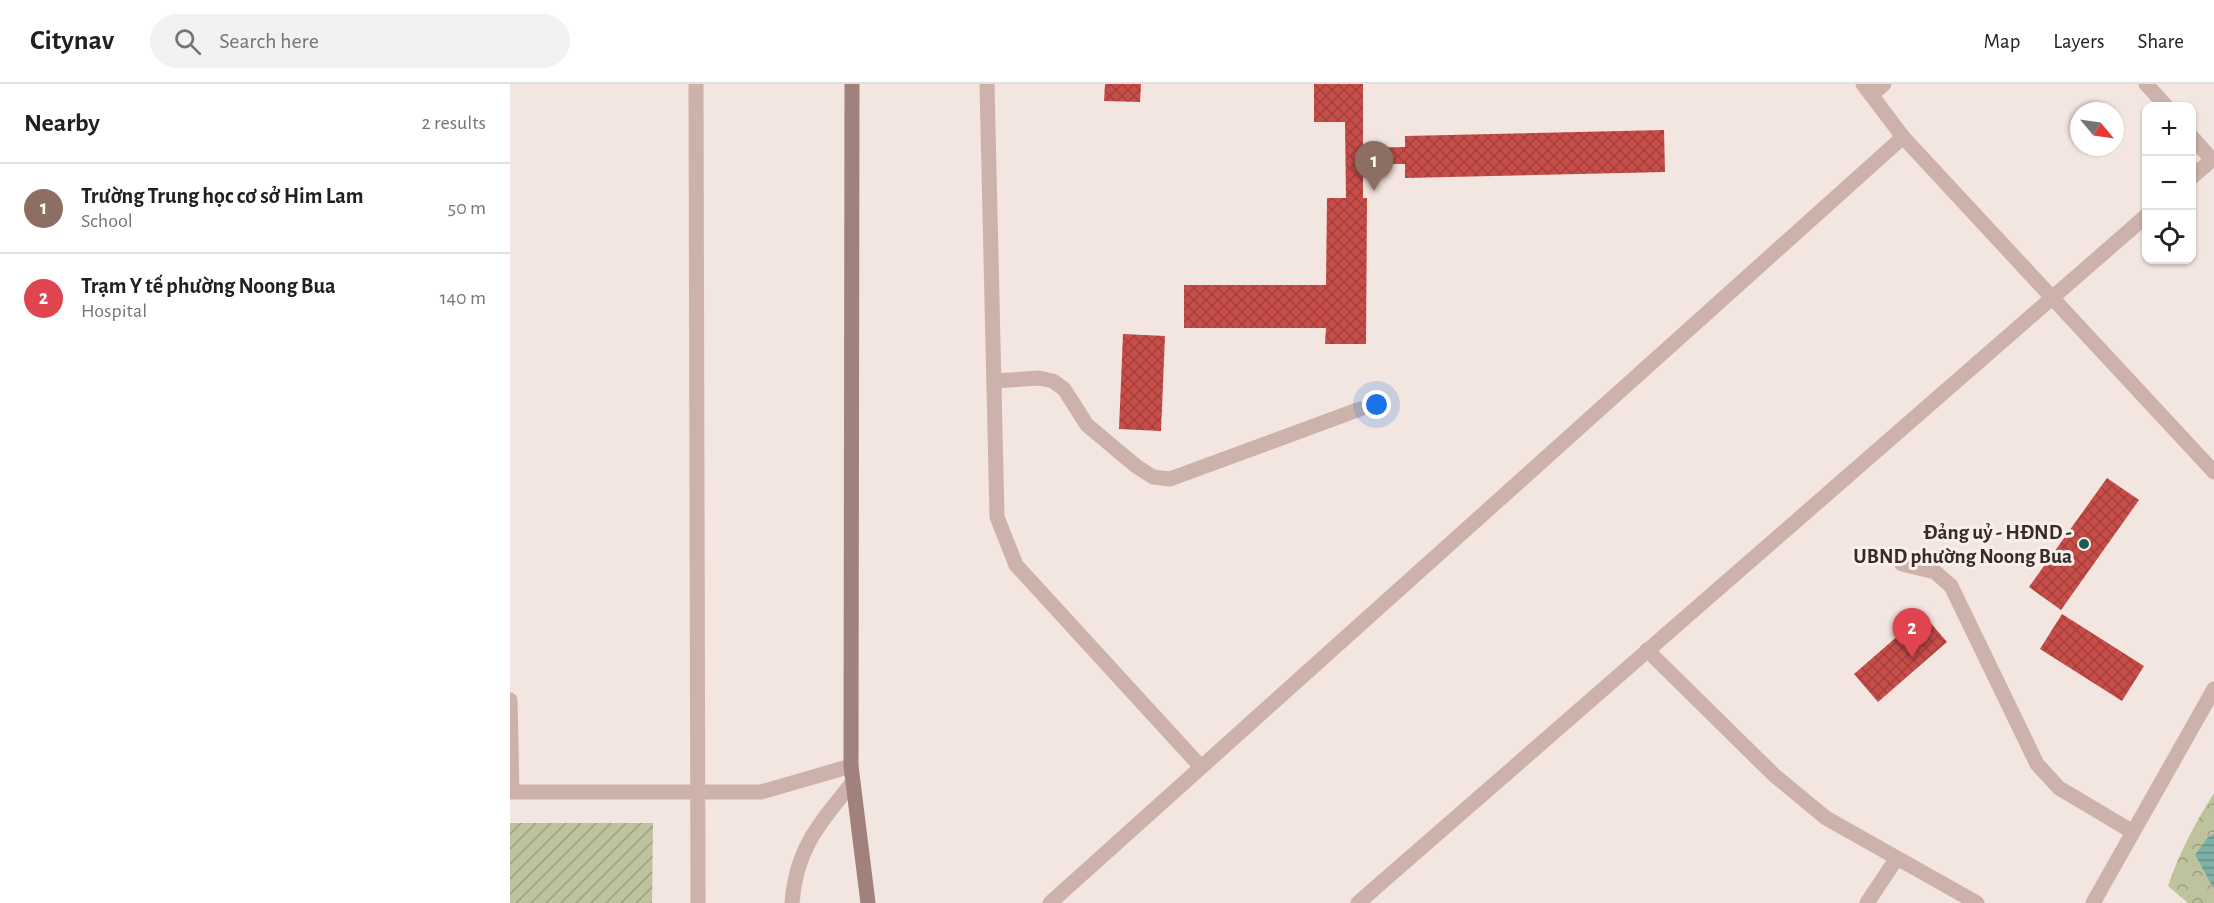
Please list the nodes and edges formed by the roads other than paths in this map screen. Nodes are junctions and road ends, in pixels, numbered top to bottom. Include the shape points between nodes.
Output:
1 (696, 84) edge
2 (852, 84) edge
3 (987, 84) edge
4 (1884, 84) edge
5 (2146, 84) edge
6 (1867, 89) edge
7 (2162, 102) edge
8 (1903, 137) junction
9 (2196, 141) edge
10 (2213, 159) edge
11 (2196, 174) edge
12 (2142, 219) edge
13 (2050, 298) junction
14 (994, 381) junction
15 (1360, 409) dead end
16 (2214, 472) edge
17 (1902, 564) dead end
18 (1647, 650) junction
19 (2214, 689) edge
20 (510, 700) edge
21 (851, 765) junction
22 (1201, 767) junction
23 (853, 782) junction
24 (511, 792) edge
25 (698, 792) junction
26 (2133, 832) junction
27 (1897, 858) junction
28 (698, 903) edge
29 (792, 903) edge
30 (868, 903) edge
31 (1050, 903) edge
32 (1358, 903) edge
33 (1867, 903) edge
34 (1977, 903) edge
35 (2093, 903) edge

1 - 25 street
2 - 21 street
3 - 14 street
4 - 6 street
5 - 7 street
6 - 8 street
8 - 13 street
8 - 22 street
9 - 10 street
10 - 11 street
12 - 13 street
13 - 16 street
13 - 18 street
14 - 15 street via 1053,381 1064,389 1087,425 1136,466 1153,477 1170,479
14 - 22 street via 997,517 1016,565
17 - 26 street via 1935,572 1952,586 2037,764 2060,788
18 - 27 street via 1774,776 1826,818
18 - 32 street
19 - 26 street
20 - 24 street
21 - 23 street
21 - 25 street via 761,792
22 - 31 street
23 - 29 street via 815,829 801,855
23 - 30 street
24 - 25 street
25 - 28 street
26 - 35 street
27 - 33 street
27 - 34 street

